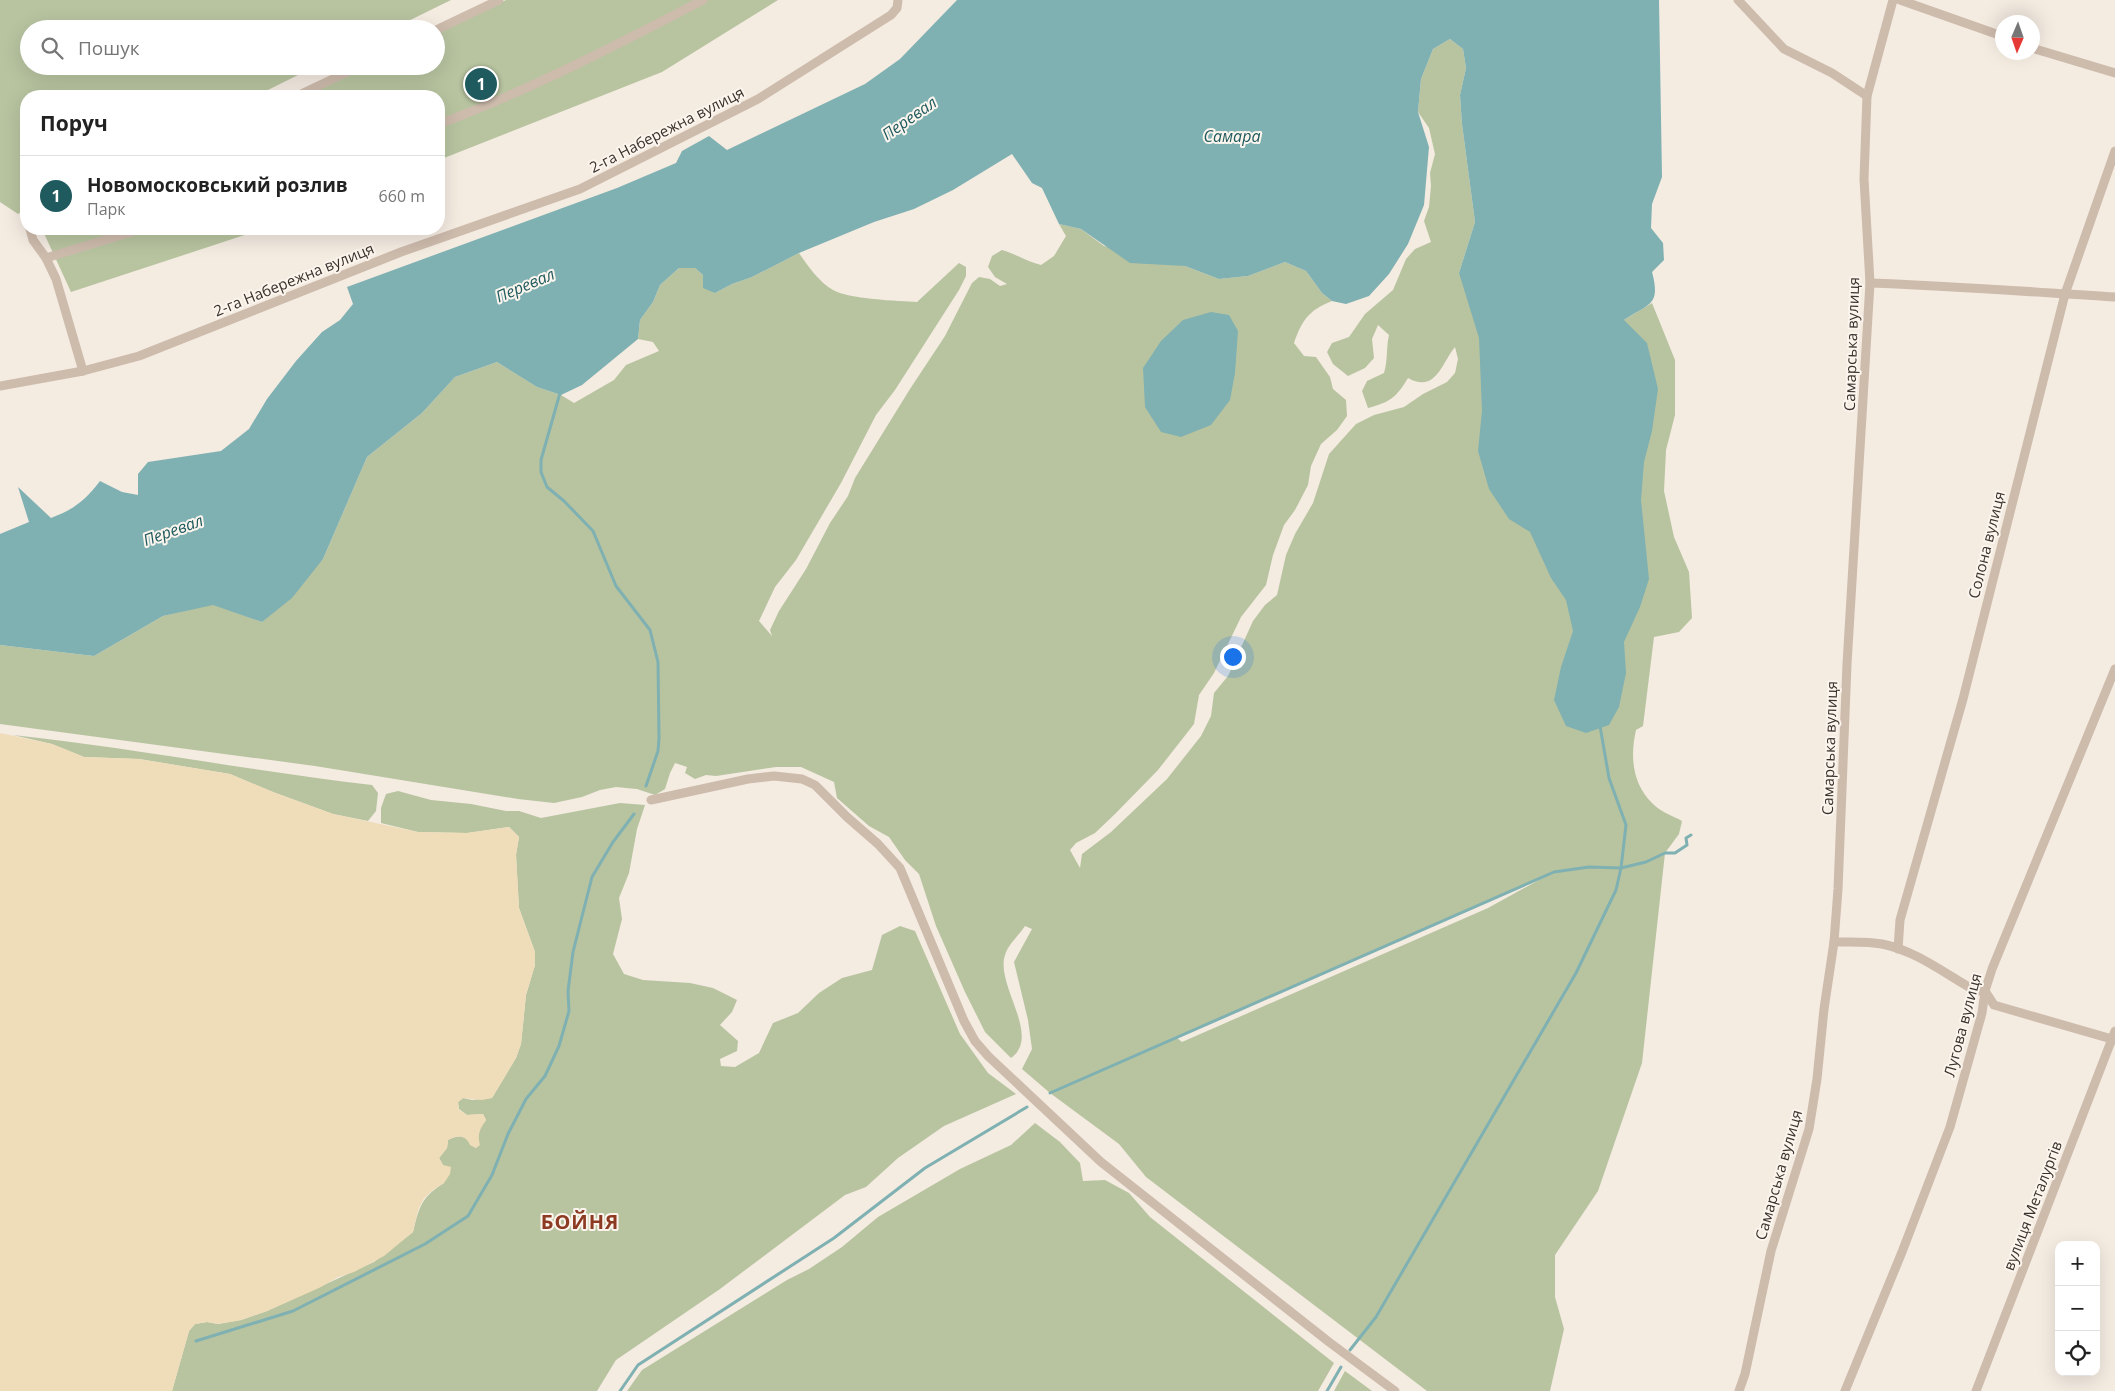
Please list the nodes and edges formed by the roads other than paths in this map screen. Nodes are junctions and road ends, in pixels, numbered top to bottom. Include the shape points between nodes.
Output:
1 (499, 0) edge
2 (703, 0) edge
3 (898, 0) edge
4 (1738, 0) edge
5 (1893, 0) edge
6 (1900, 0) edge
7 (445, 26) edge
8 (1995, 34) edge
9 (2040, 50) edge
10 (2115, 73) edge
11 (341, 75) edge
12 (310, 90) edge
13 (1866, 96) junction
14 (445, 122) edge
15 (2115, 151) edge
16 (32, 235) edge
17 (121, 235) edge
18 (46, 258) junction
19 (1870, 282) junction
20 (2065, 294) junction
21 (2115, 296) edge
22 (83, 371) junction
23 (0, 386) edge
24 (2115, 669) edge
25 (651, 800) dead end
26 (1834, 942) junction
27 (1898, 949) junction
28 (1985, 992) junction
29 (2114, 1037) edge
30 (1395, 1391) edge
31 (1739, 1391) edge
32 (1845, 1391) edge
33 (1976, 1391) edge

1 - 7 street
2 - 14 street via 624,42
3 - 22 street, 2-га Набережна вулиця via 891,15 790,80 580,189 401,252 140,356
4 - 13 street via 1784,49 1832,72
5 - 13 street, Самарська вулиця
6 - 8 street
9 - 10 street
11 - 12 street
13 - 19 street, Самарська вулиця via 1864,178
15 - 20 street, Солона вулиця
16 - 18 street via 37,248
17 - 18 street
18 - 22 street via 56,279
19 - 20 street
19 - 26 street, Самарська вулиця
20 - 21 street
20 - 27 street, Солона вулиця via 1963,699 1900,920
22 - 23 street, 2-га Набережна вулиця
24 - 28 street, Лугова вулиця
25 - 30 street via 774,776 802,779 815,785 900,868 964,1021 975,1041 993,1061 1100,1162
26 - 27 street via 1880,944
26 - 31 street, Самарська вулиця via 1809,1129 1771,1251
27 - 28 street
28 - 29 street via 1994,1005
28 - 32 street, Лугова вулиця via 1950,1127
29 - 33 street, вулиця Металургів

